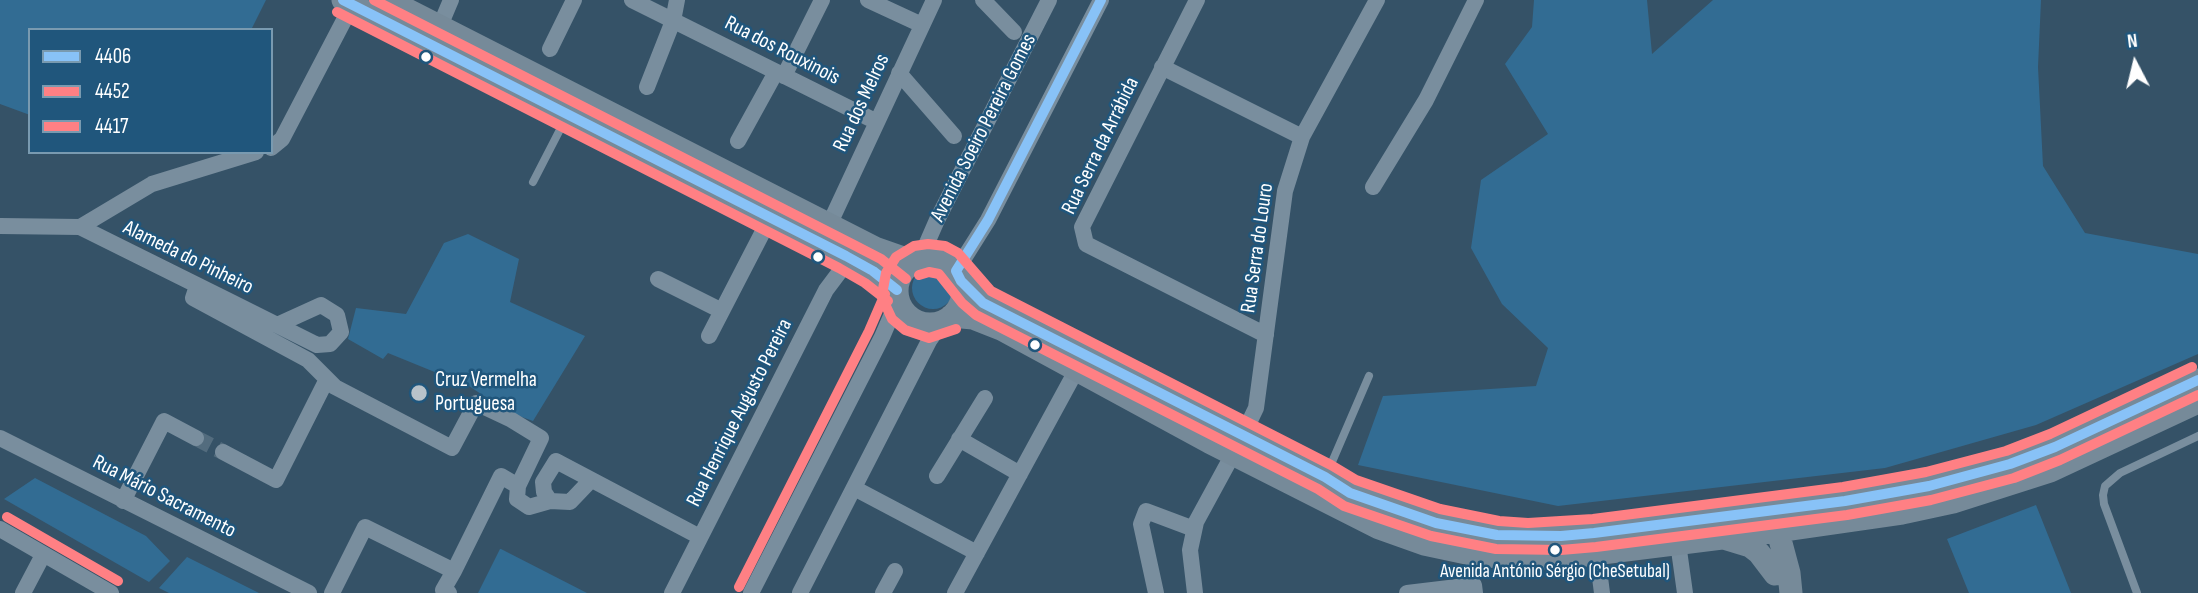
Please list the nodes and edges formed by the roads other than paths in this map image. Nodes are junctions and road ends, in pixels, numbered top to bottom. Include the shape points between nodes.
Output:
1 (388, 0) edge
2 (451, 0) edge
3 (574, 0) edge
4 (632, 0) edge
5 (677, 0) edge
6 (822, 0) edge
7 (868, 0) edge
8 (934, 0) edge
9 (983, 0) edge
10 (1049, 0) edge
11 (1101, 0) edge
12 (1198, 0) edge
13 (1377, 0) edge
14 (1476, 0) edge
15 (347, 2) edge
16 (673, 21) junction
17 (922, 25) junction
18 (440, 26) junction
19 (1014, 32) dead end
20 (550, 49) dead end
21 (1162, 67) junction
22 (780, 74) junction
23 (900, 74) junction
24 (647, 87) dead end
25 (567, 115) junction
26 (877, 122) junction
27 (954, 136) dead end
28 (1302, 137) junction
29 (738, 141) dead end
30 (273, 146) edge
31 (250, 154) edge
32 (533, 182) dead end
33 (1373, 187) dead end
34 (770, 218) junction
35 (829, 225) junction
36 (0, 226) edge
37 (80, 227) junction
38 (917, 260) junction
39 (857, 262) junction
40 (959, 276) junction
41 (658, 279) dead end
42 (197, 286) junction
43 (897, 295) junction
44 (722, 311) junction
45 (947, 318) junction
46 (277, 325) dead end
47 (1266, 335) junction
48 (709, 336) dead end
49 (1077, 369) junction
50 (1369, 376) dead end
51 (327, 379) junction
52 (2198, 380) edge
53 (985, 398) dead end
54 (2198, 402) edge
55 (2198, 436) edge
56 (0, 438) edge
57 (196, 438) tunnel mouth
58 (959, 439) junction
59 (1238, 444) junction
60 (223, 452) tunnel mouth
61 (1020, 474) junction
62 (937, 476) dead end
63 (1325, 477) junction
64 (591, 480) junction
65 (517, 486) junction
66 (854, 488) junction
67 (123, 501) junction
68 (551, 501) junction
69 (1775, 520) junction
70 (1841, 522) junction
71 (0, 529) edge
72 (1194, 529) junction
73 (700, 537) junction
74 (1721, 538) junction
75 (1678, 543) junction
76 (977, 553) junction
77 (1597, 554) junction
78 (43, 555) junction
79 (447, 568) junction
80 (895, 571) dead end
81 (1783, 583) edge
82 (1474, 589) edge
83 (23, 593) edge
84 (111, 593) edge
85 (309, 593) edge
86 (332, 593) edge
87 (449, 593) edge
88 (672, 593) edge
89 (751, 593) edge
90 (800, 593) edge
91 (883, 593) edge
92 (955, 593) edge
93 (1156, 593) edge
94 (1195, 593) edge
95 (1407, 593) edge
96 (1602, 593) edge
97 (1685, 593) edge
98 (2137, 593) edge

1 - 18 main road
2 - 18 street
3 - 20 street
4 - 16 street, Rua dos Rouxinois
5 - 16 street
6 - 22 street
7 - 17 street
8 - 17 street, Rua dos Melros
9 - 19 street
10 - 38 street, Avenida Soeiro Pereira Gomes
11 - 40 street, Avenida Soeiro Pereira Gomes
12 - 21 street, Rua Serra da Arrábida
13 - 28 street, Rua Serra do Louro
14 - 33 street via 1426,100
15 - 25 main road
15 - 30 street via 282,139
16 - 22 street, Rua dos Rouxinois
16 - 24 street
17 - 23 street, Rua dos Melros
18 - 35 main road
21 - 28 street
21 - 47 street, Rua Serra da Arrábida via 1082,228 1086,244
22 - 26 street, Rua dos Rouxinois
22 - 29 street
23 - 26 street, Rua dos Melros
23 - 27 street
25 - 32 lane
25 - 34 main road
26 - 35 street, Rua dos Melros
28 - 47 street, Rua Serra do Louro via 1284,191
31 - 37 street via 152,184
34 - 39 main road
34 - 44 street
35 - 38 main road via 884,253
36 - 37 street
37 - 42 street, Alameda do Pinheiro
38 - 40 main road via 939,259
38 - 43 main road, Avenida Soeiro Pereira Gomes via 899,278
39 - 43 main road
39 - 73 street, Rua Henrique Augusto Pereira via 835,275 826,290
40 - 45 main road, Avenida Soeiro Pereira Gomes via 963,294
40 - 59 main road via 983,303
41 - 44 street
42 - 46 street, Alameda do Pinheiro
42 - 51 street via 193,298 308,360
43 - 45 main road via 911,318 932,324
43 - 89 street, Avenida Soeiro Pereira Gomes via 886,328
44 - 48 street
45 - 49 main road via 973,318
45 - 66 street, Avenida Soeiro Pereira Gomes via 929,341
47 - 59 street, Rua Serra do Louro via 1256,408
49 - 59 main road
49 - 61 street
50 - 63 lane
51 - 60 street via 276,480
51 - 65 street via 452,448 477,403 510,419 541,438
52 - 69 main road via 2010,464
53 - 58 street
54 - 70 main road via 2099,450 2000,488 1902,513
55 - 98 lane via 2120,473 2105,486 2104,504
56 - 67 street, Rua Mário Sacramento
57 - 67 street via 164,421
58 - 61 street
58 - 62 street
59 - 63 main road
59 - 72 street, Rua Serra do Louro
59 - 77 main road via 1379,528 1424,544 1517,559
61 - 76 street
63 - 69 main road via 1350,493 1407,515 1497,535 1561,537
64 - 68 street via 570,502
64 - 68 street via 556,461 543,482
64 - 73 street
65 - 68 street via 517,499 529,507
65 - 79 street via 500,476
66 - 76 street
66 - 90 street, Avenida Soeiro Pereira Gomes
67 - 85 street, Rua Mário Sacramento
69 - 70 main road
69 - 74 main road
69 - 81 main road
70 - 81 main road via 1812,534 1801,545
71 - 78 street
72 - 93 street via 1146,510 1141,524
72 - 94 street via 1190,550
73 - 88 street, Rua Henrique Augusto Pereira
74 - 75 main road
74 - 81 main road via 1750,546
75 - 77 main road
75 - 97 street
76 - 92 street
77 - 96 street
78 - 83 street
78 - 84 street
79 - 86 street via 365,527
79 - 87 street via 443,590
80 - 91 street
82 - 95 street

